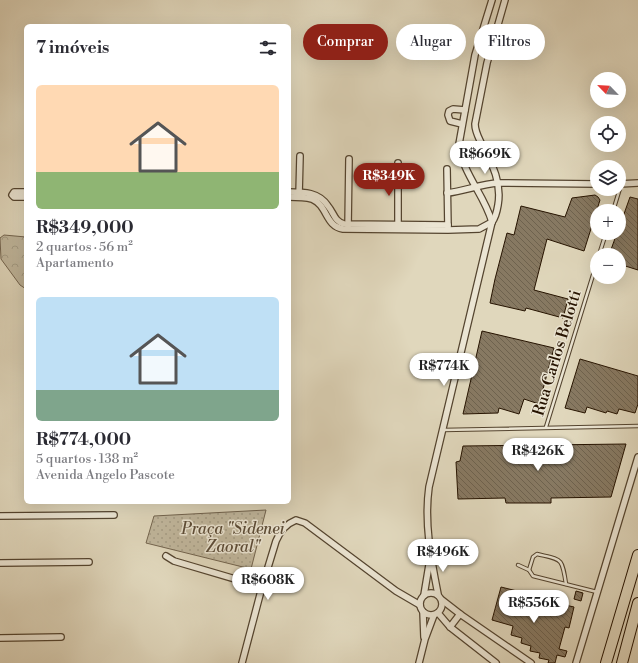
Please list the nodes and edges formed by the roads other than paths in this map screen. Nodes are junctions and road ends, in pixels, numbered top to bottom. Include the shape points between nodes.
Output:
1 (492, 0) edge
2 (504, 1) edge
3 (465, 110) junction
4 (462, 124) junction
5 (300, 156) dead end
6 (349, 159) dead end
7 (398, 163) dead end
8 (447, 169) dead end
9 (498, 183) junction
10 (590, 184) edge
11 (626, 184) edge
12 (638, 184) edge
13 (475, 187) junction
14 (24, 192) edge
15 (291, 192) edge
16 (448, 193) junction
17 (299, 194) junction
18 (291, 196) edge
19 (24, 197) edge
20 (492, 222) junction
21 (348, 226) junction
22 (398, 227) junction
23 (448, 228) junction
24 (590, 284) edge
25 (638, 426) edge
26 (546, 427) junction
27 (443, 430) junction
28 (638, 456) edge
29 (114, 515) dead end
30 (0, 516) edge
31 (431, 555) junction
32 (638, 555) edge
33 (166, 556) dead end
34 (89, 562) dead end
35 (0, 563) edge
36 (518, 566) dead end
37 (529, 570) junction
38 (566, 584) junction
39 (262, 587) junction
40 (597, 592) junction
41 (438, 594) junction
42 (424, 595) junction
43 (442, 600) junction
44 (638, 603) edge
45 (420, 605) junction
46 (424, 612) junction
47 (436, 614) junction
48 (460, 614) junction
49 (450, 627) junction
50 (61, 637) dead end
51 (0, 638) edge
52 (424, 639) junction
53 (242, 663) edge
54 (418, 663) edge
55 (496, 663) edge
56 (531, 663) edge
57 (576, 663) edge
58 (605, 663) edge
59 (622, 663) edge

1 - 3 street via 475,55
2 - 9 street via 487,62 475,124 476,133 496,173
3 - 4 street
3 - 4 street via 453,109 448,115 450,121
4 - 13 street via 459,144 461,157
5 - 17 street
6 - 21 street
7 - 22 street
8 - 16 street
9 - 10 street
9 - 13 street
9 - 20 street via 499,198
11 - 12 street
13 - 16 street
13 - 20 street via 487,207
14 - 19 street via 14,192 12,195
15 - 17 street
16 - 23 street
17 - 18 street
17 - 21 street via 315,201 333,225 340,228
20 - 23 street via 479,229
20 - 27 street
21 - 22 street
22 - 23 street
24 - 26 lane, Rua Carlos Belotti
25 - 26 lane
26 - 27 lane
27 - 31 street via 427,503
28 - 40 street
29 - 30 street
31 - 41 street
31 - 42 street
32 - 58 highway
33 - 39 street via 174,561
34 - 35 street
36 - 37 lane
37 - 38 lane via 533,576
37 - 38 lane via 533,557 537,554 558,559 563,565
38 - 40 lane
39 - 45 street via 279,533 286,525 296,520 305,523 396,591
39 - 53 street
40 - 57 street
41 - 42 street via 431,592
41 - 43 street
42 - 45 street
43 - 47 street via 443,605
43 - 48 street
44 - 59 highway
45 - 46 street
46 - 47 street
46 - 52 street
47 - 49 street
47 - 52 street
48 - 49 street
48 - 56 street
49 - 55 street
50 - 51 street
52 - 54 street

